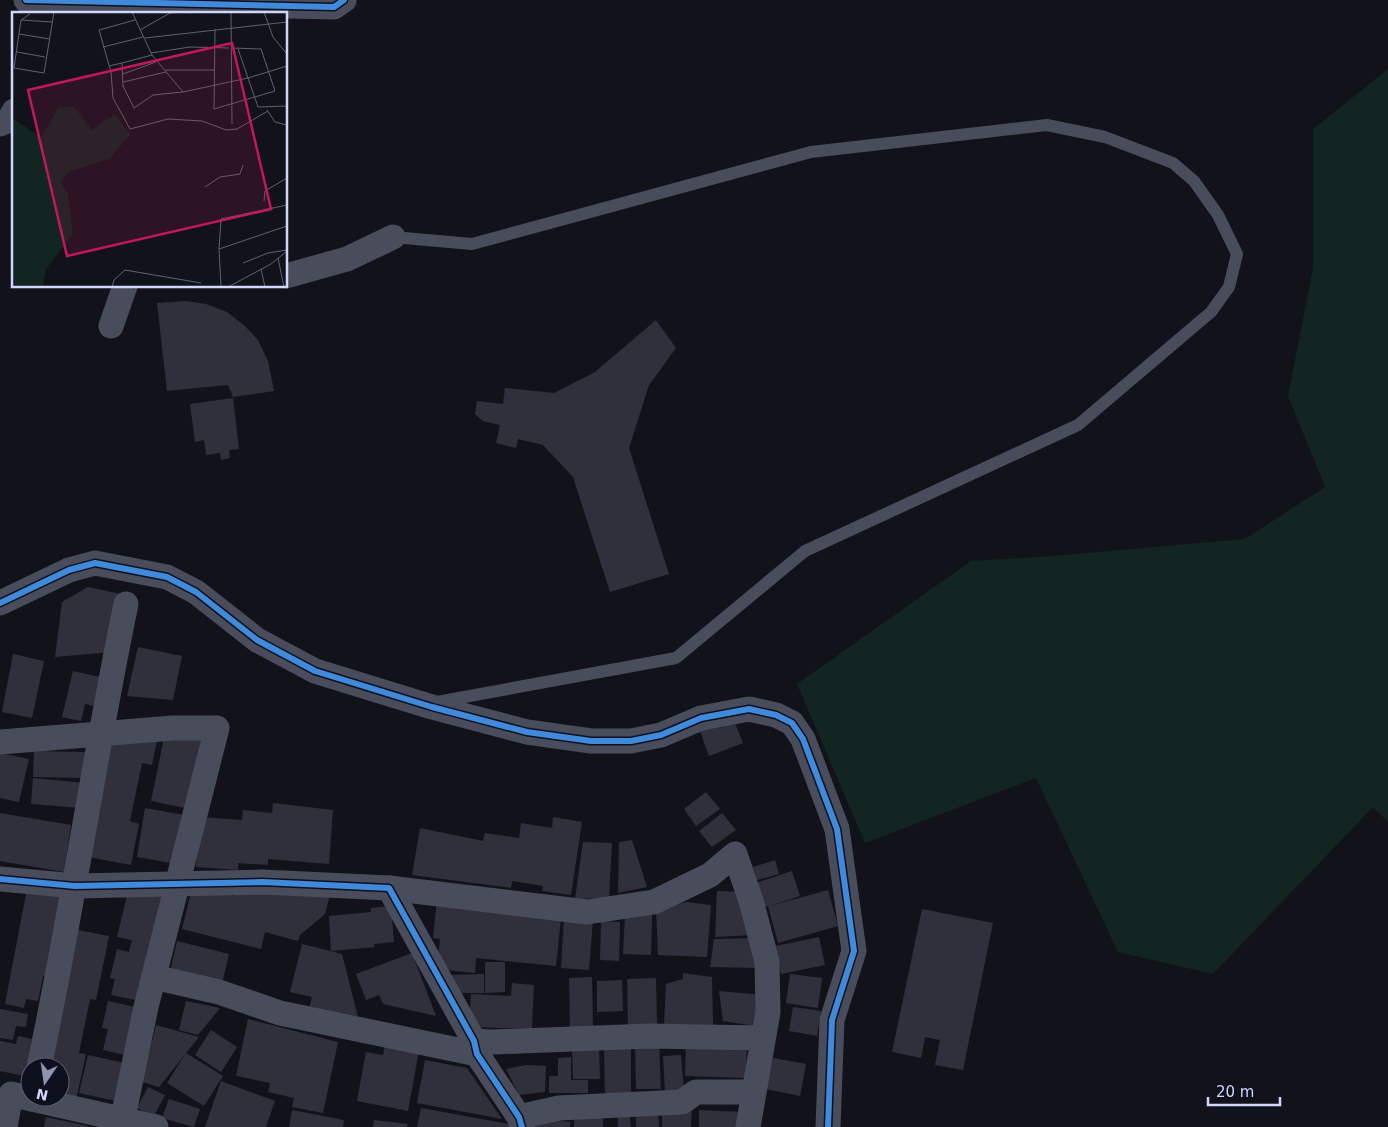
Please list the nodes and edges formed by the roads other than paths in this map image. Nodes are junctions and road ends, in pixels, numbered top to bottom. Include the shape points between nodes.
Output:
1 (26, 0) edge
2 (344, 0) edge
3 (12, 115) edge
4 (0, 124) edge
5 (392, 236) joint
6 (288, 275) edge
7 (124, 288) edge
8 (111, 326) dead end
9 (0, 603) edge
10 (126, 604) dead end
11 (425, 705) junction
12 (100, 735) junction
13 (0, 742) edge
14 (0, 879) edge
15 (178, 883) junction
16 (75, 886) junction
17 (389, 888) junction
18 (154, 977) junction
19 (762, 1038) junction
20 (476, 1047) junction
21 (41, 1057) edge
22 (753, 1092) junction
23 (19, 1095) edge
24 (520, 1122) edge
25 (122, 1123) edge
26 (5, 1127) edge
27 (156, 1127) edge
28 (748, 1127) edge
29 (828, 1127) edge

1 - 2 street via 325,7 334,7
3 - 4 street
5 - 6 street via 347,259
5 - 11 lane via 472,244 811,152 1047,124 1105,137 1173,163 1194,181 1218,215 1237,254 1229,288 1211,312 1078,425 805,551 676,658
7 - 8 street
9 - 11 street via 69,570 95,563 167,577 196,592 257,640 315,671
10 - 12 street
11 - 29 street via 527,732 592,740 631,741 661,734 701,718 749,710 776,715 792,723 803,739 837,829 854,951 832,1020
12 - 13 street
12 - 15 street via 173,728 217,728
12 - 16 street
14 - 16 street
15 - 16 street
15 - 17 street via 262,882
15 - 18 street
16 - 21 street
17 - 19 street via 587,912 654,902 710,875 735,854 767,962 768,1012
17 - 20 street
18 - 20 street via 219,992 280,1013
18 - 25 street
19 - 20 street via 649,1036 492,1042
19 - 22 street
20 - 24 street
22 - 24 street via 696,1092 682,1102 559,1108
22 - 28 street
23 - 25 street
23 - 26 street
25 - 27 street

